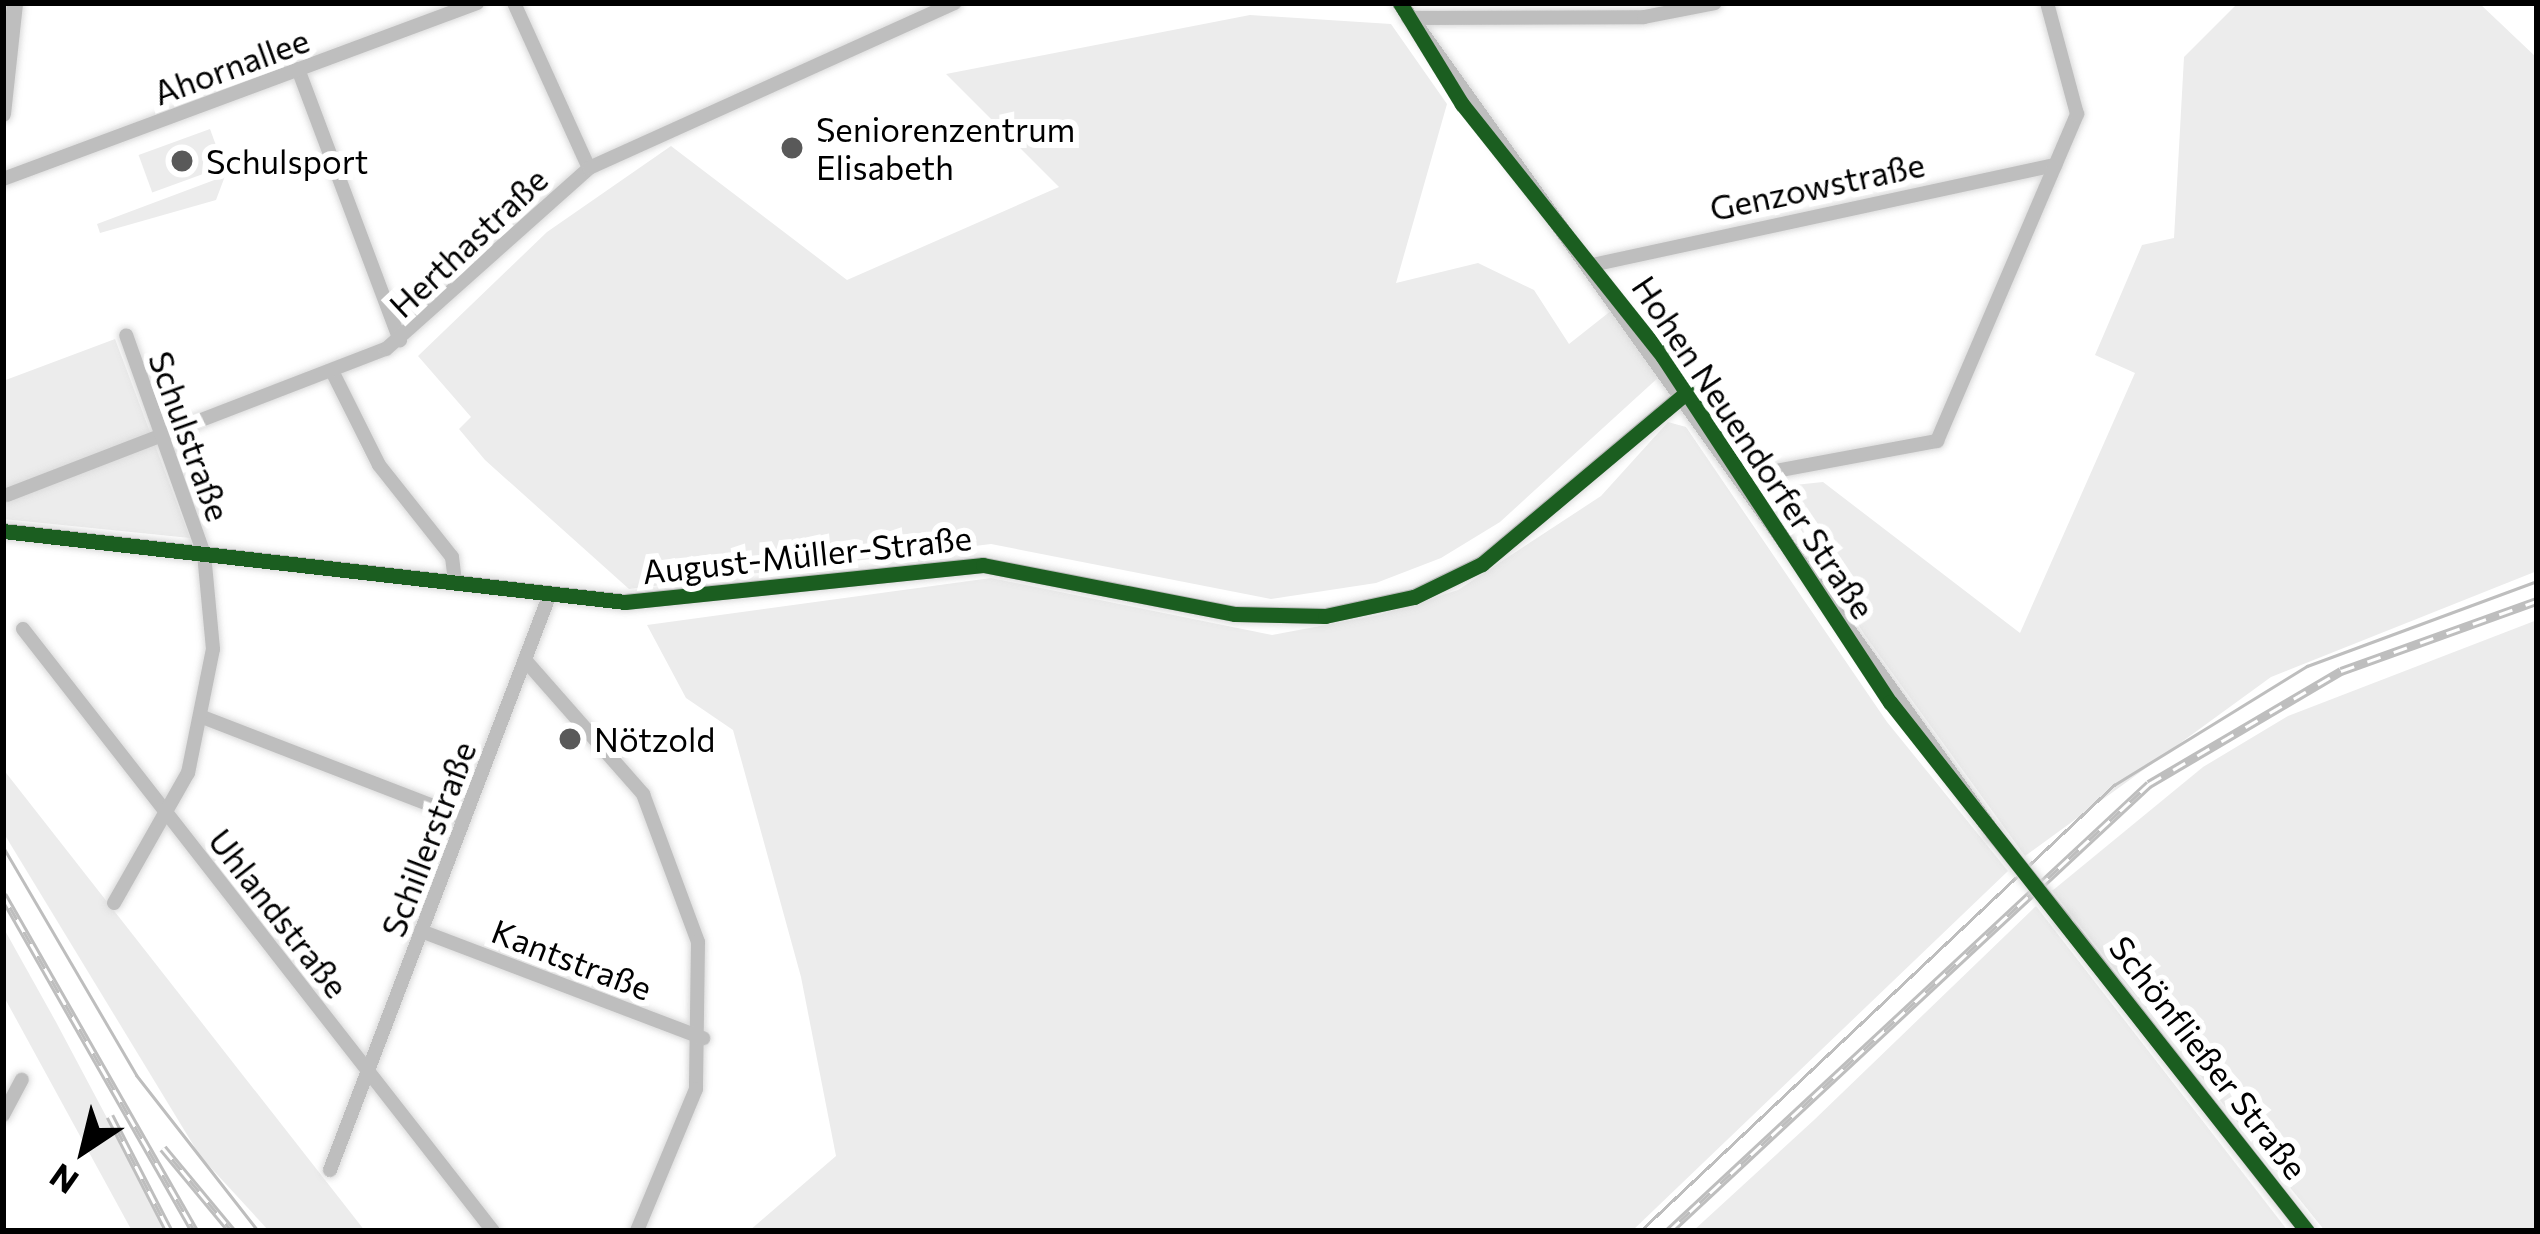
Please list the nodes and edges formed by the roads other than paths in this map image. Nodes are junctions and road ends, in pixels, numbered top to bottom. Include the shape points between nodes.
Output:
1 (15, 3) edge
2 (477, 3) edge
3 (514, 3) edge
4 (954, 3) edge
5 (1715, 3) edge
6 (2047, 3) edge
7 (1404, 11) edge
8 (298, 69) junction
9 (3, 114) edge
10 (2055, 165) junction
11 (589, 168) junction
12 (3, 179) edge
13 (1592, 266) junction
14 (126, 335) dead end
15 (400, 341) junction
16 (333, 373) junction
17 (1687, 392) junction
18 (164, 440) junction
19 (1775, 471) dead end
20 (7, 495) dead end
21 (3, 531) edge
22 (204, 554) junction
23 (455, 583) junction
24 (550, 593) junction
25 (23, 629) dead end
26 (524, 660) junction
27 (205, 718) junction
28 (167, 813) junction
29 (464, 818) junction
30 (114, 903) dead end
31 (2064, 921) joint
32 (421, 931) junction
33 (703, 1038) junction
34 (368, 1071) junction
35 (22, 1080) dead end
36 (3, 1115) edge
37 (330, 1170) dead end
38 (493, 1231) edge
39 (638, 1231) edge
40 (2307, 1231) edge

1 - 9 main road
2 - 8 street, Ahornallee
3 - 11 street
4 - 11 street, Herthastraße
5 - 7 street via 1644,17
6 - 10 street via 2077,114
7 - 13 main road, Hohen Neuendorfer Straße
8 - 12 street, Ahornallee
8 - 15 street
10 - 13 street, Genzowstraße
10 - 19 street via 1937,441
11 - 15 street, Herthastraße
13 - 17 main road, Hohen Neuendorfer Straße
14 - 18 street, Schulstraße
15 - 16 street, Herthastraße
16 - 18 street, Herthastraße
16 - 23 street via 379,465 452,557
17 - 24 main road, August-Müller-Straße via 1482,564 1347,613 1235,614 982,565 654,601
17 - 31 main road, Hohen Neuendorfer Straße, bridge via 1890,702
18 - 20 street, Herthastraße
18 - 22 street, Schulstraße
21 - 22 main road, August-Müller-Straße
22 - 23 main road, August-Müller-Straße
22 - 27 street, Schulstraße via 213,637
23 - 24 main road, August-Müller-Straße
24 - 26 street, Schillerstraße
25 - 28 street, Uhlandstraße
26 - 29 street, Schillerstraße
26 - 33 street via 610,749 668,840 698,942
27 - 28 street, Schulstraße
27 - 29 street
28 - 30 street, Schulstraße
28 - 34 street, Uhlandstraße
29 - 32 street, Schillerstraße
31 - 40 main road, Schönfließer Straße
32 - 33 street, Kantstraße
32 - 34 street, Schillerstraße
33 - 39 street via 679,1148
34 - 37 street, Schillerstraße
34 - 38 street, Uhlandstraße
35 - 36 street

